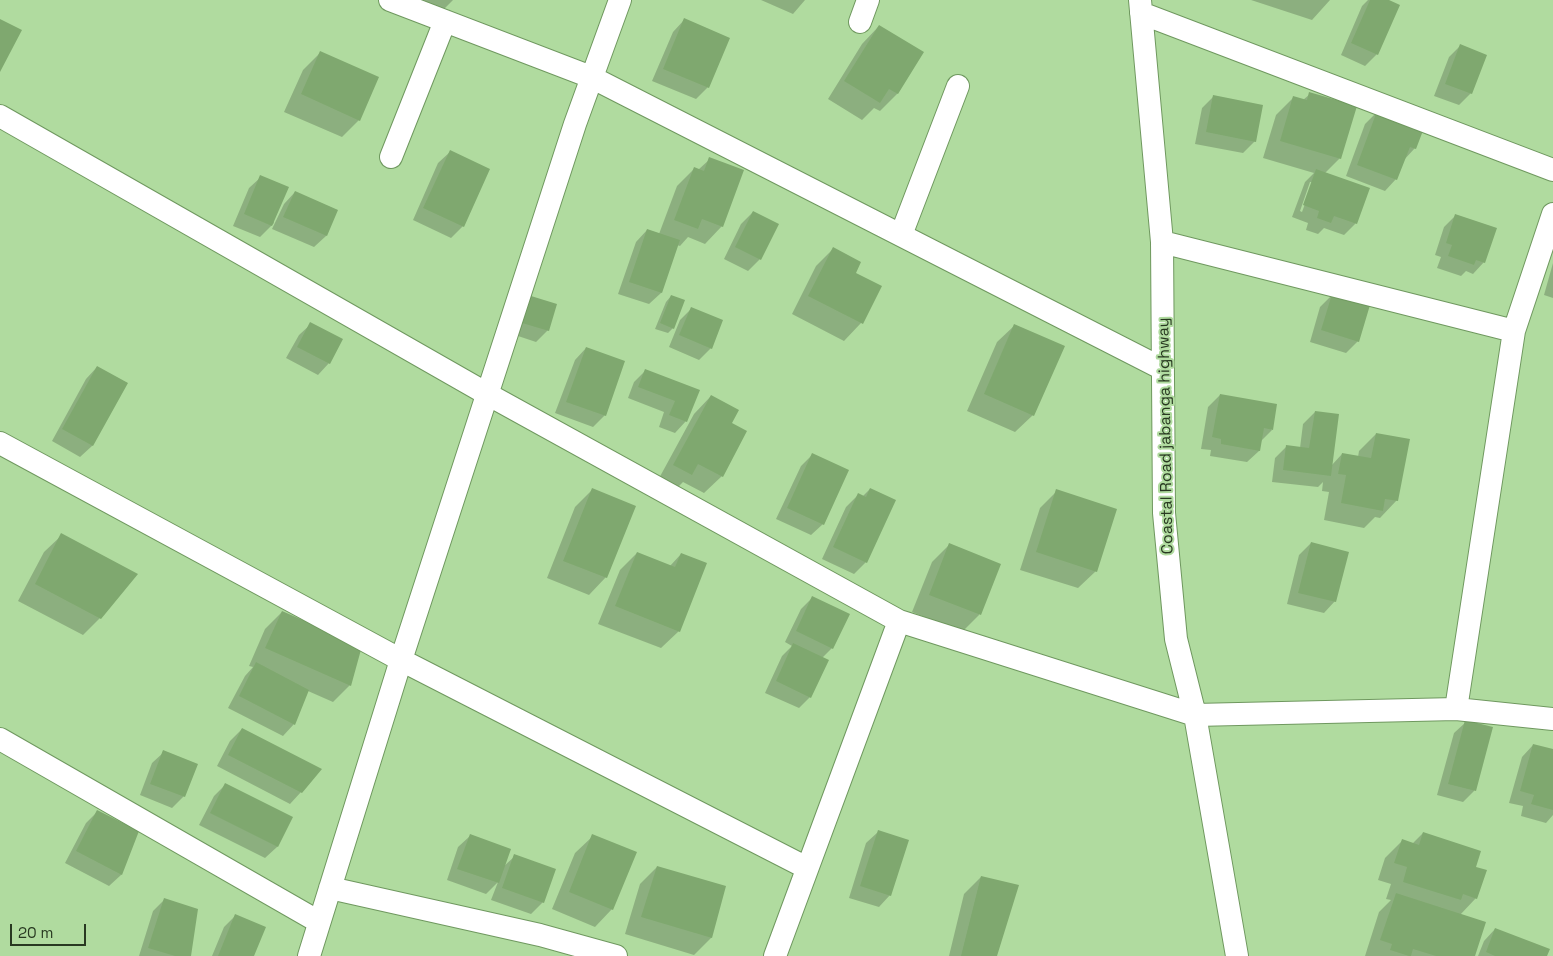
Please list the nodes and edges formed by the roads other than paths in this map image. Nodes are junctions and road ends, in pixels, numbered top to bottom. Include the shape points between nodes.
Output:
1 (390, 0) edge
2 (620, 0) edge
3 (868, 0) edge
4 (1141, 6) edge
5 (445, 21) junction
6 (860, 22) dead end
7 (592, 77) junction
8 (958, 86) dead end
9 (0, 116) edge
10 (391, 157) dead end
11 (1553, 170) edge
12 (1553, 214) edge
13 (901, 235) junction
14 (1162, 242) junction
15 (1514, 332) junction
16 (1163, 369) junction
17 (489, 395) junction
18 (0, 443) edge
19 (899, 621) junction
20 (401, 660) junction
21 (1456, 709) junction
22 (1195, 715) junction
23 (1553, 719) edge
24 (0, 739) edge
25 (807, 868) junction
26 (330, 888) junction
27 (319, 922) junction
28 (309, 956) edge
29 (616, 956) edge
30 (776, 956) edge
31 (1237, 956) edge

1 - 5 street
2 - 7 street
3 - 6 street
4 - 11 street
4 - 14 street, Coastal Road jabanga highway
5 - 7 street
5 - 10 street
7 - 13 street
7 - 17 street
8 - 13 street
9 - 17 street
12 - 15 street
13 - 16 street
14 - 15 street
14 - 16 street, Coastal Road jabanga highway
15 - 21 street
16 - 22 street, Coastal Road jabanga highway via 1166,533 1176,639
17 - 19 street
17 - 20 street
18 - 20 street
19 - 22 street
19 - 25 street
20 - 25 street
20 - 26 street
21 - 22 street
21 - 23 street
22 - 31 street, Coastal Road jabanga highway
24 - 27 street
25 - 30 street
26 - 27 street
26 - 29 street via 540,935
27 - 28 street

